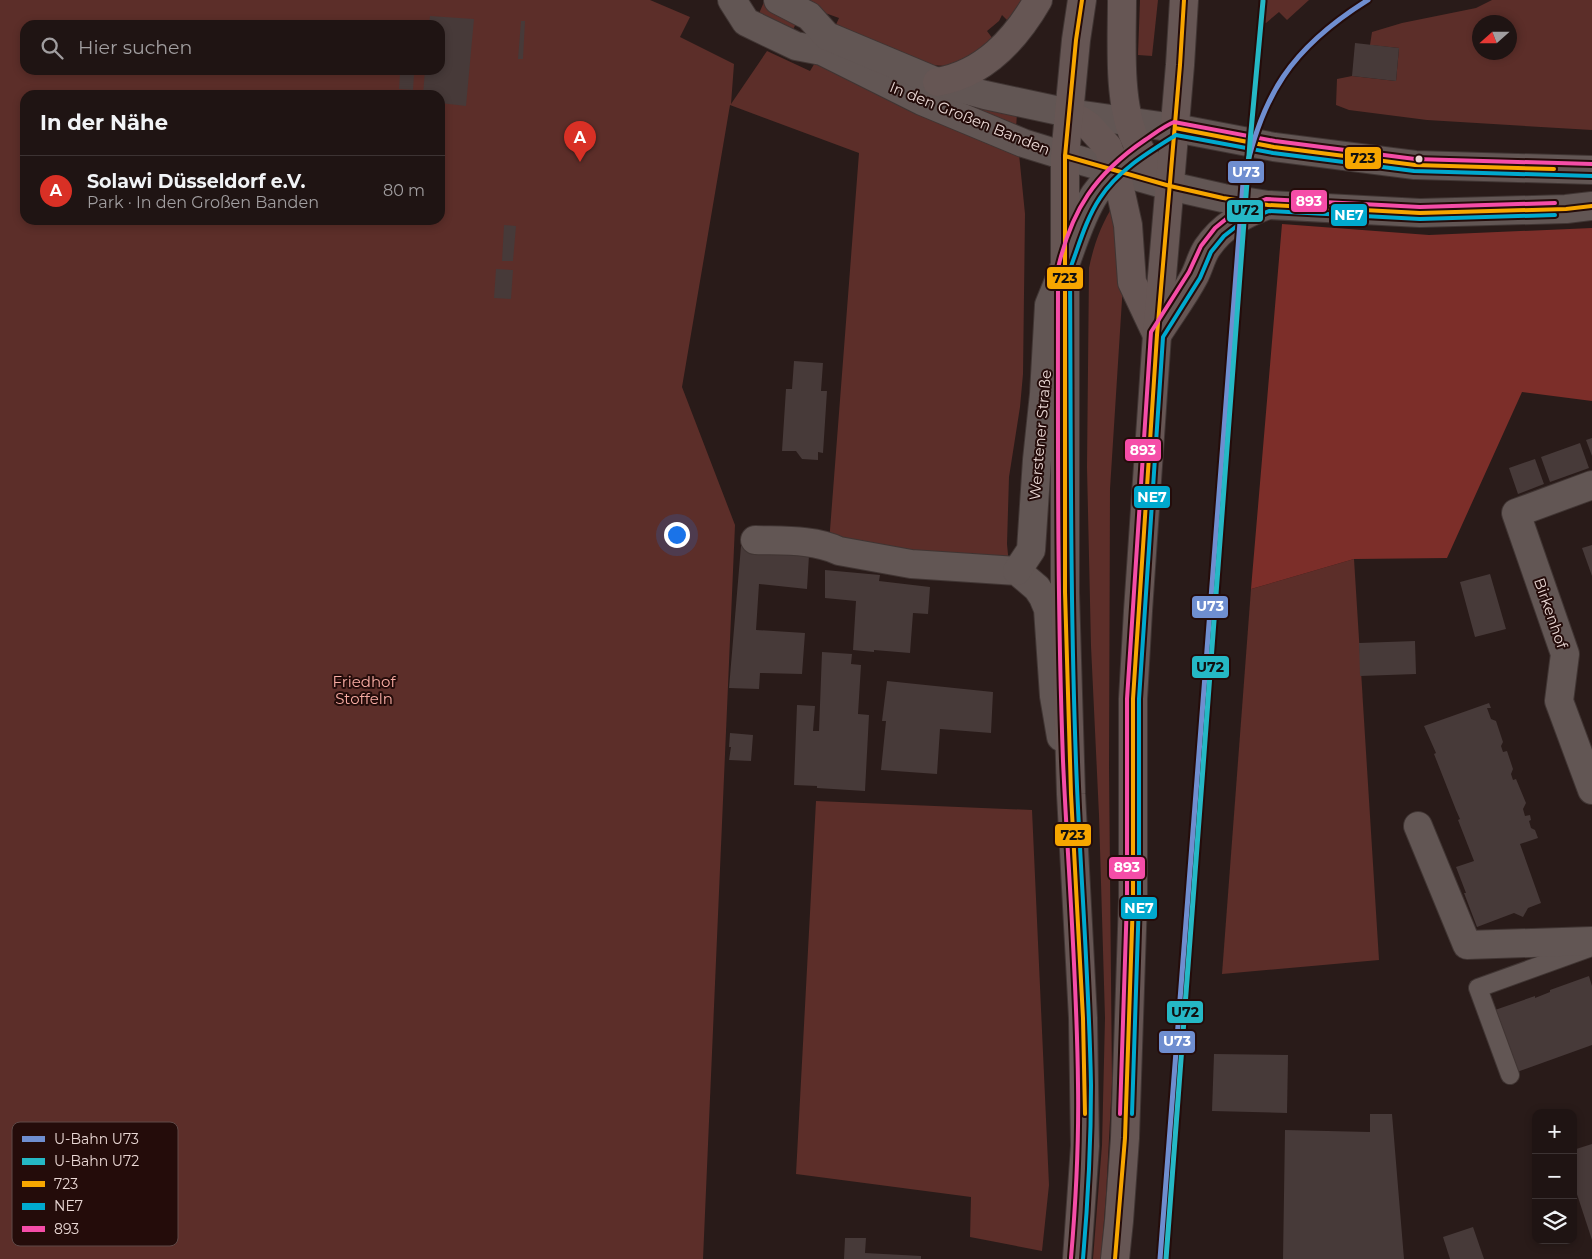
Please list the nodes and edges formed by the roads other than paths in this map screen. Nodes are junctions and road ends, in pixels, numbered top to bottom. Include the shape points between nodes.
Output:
1 (732, 0) edge
2 (778, 0) edge
3 (1038, 0) edge
4 (1082, 0) edge
5 (1122, 0) edge
6 (1184, 0) edge
7 (825, 44) junction
8 (937, 82) junction
9 (1069, 112) junction
10 (1128, 122) junction
11 (1175, 128) junction
12 (1141, 151) junction
13 (1065, 156) junction
14 (1592, 170) edge
15 (1116, 171) junction
16 (1170, 186) junction
17 (1268, 205) junction
18 (1592, 206) edge
19 (1064, 268) junction
20 (1157, 335) junction
21 (1592, 485) edge
22 (755, 540) dead end
23 (1017, 571) junction
24 (1592, 790) edge
25 (1071, 794) junction
26 (1418, 826) dead end
27 (1592, 941) edge
28 (1592, 946) edge
29 (1510, 1075) dead end
30 (1077, 1259) edge
31 (1115, 1259) edge

1 - 7 street, In den Großen Banden via 746,22 796,46
2 - 7 street, In den Großen Banden via 809,16
3 - 8 main road via 1013,38 988,60 954,79
4 - 9 main road, Werstener Straße
5 - 10 main road via 1122,60
6 - 11 main road
7 - 8 street, In den Großen Banden
7 - 13 street, In den Großen Banden via 922,101 1023,143
8 - 9 street, In den Großen Banden
9 - 10 street, In den Großen Banden
9 - 13 main road, Werstener Straße
9 - 15 main road via 1098,134 1108,147
10 - 11 street, In den Großen Banden
10 - 12 main road
11 - 12 street
11 - 14 street, In den Großen Banden via 1274,147 1415,165
11 - 16 main road
12 - 15 street
12 - 16 main road
13 - 15 street, In den Großen Banden
13 - 19 main road, Werstener Straße
15 - 16 street, In den Großen Banden
15 - 19 street via 1095,193
15 - 20 main road via 1128,225 1132,282
16 - 17 street, In den Großen Banden
16 - 20 main road
17 - 18 street, In den Großen Banden via 1420,213
17 - 20 main road via 1239,217 1220,232 1206,249 1196,275
19 - 23 street, Werstener Straße via 1048,305 1031,550
19 - 25 main road, Werstener Straße via 1065,592
20 - 31 main road via 1133,699 1132,899 1125,1138
21 - 24 street, Birkenhof via 1516,513 1566,654 1559,700
22 - 23 street via 828,546 846,553 912,564
23 - 25 street, Werstener Straße via 1037,588 1048,609 1054,696
25 - 30 main road, Werstener Straße via 1083,1018 1085,1146
26 - 27 street via 1467,944
28 - 29 lane via 1478,988

